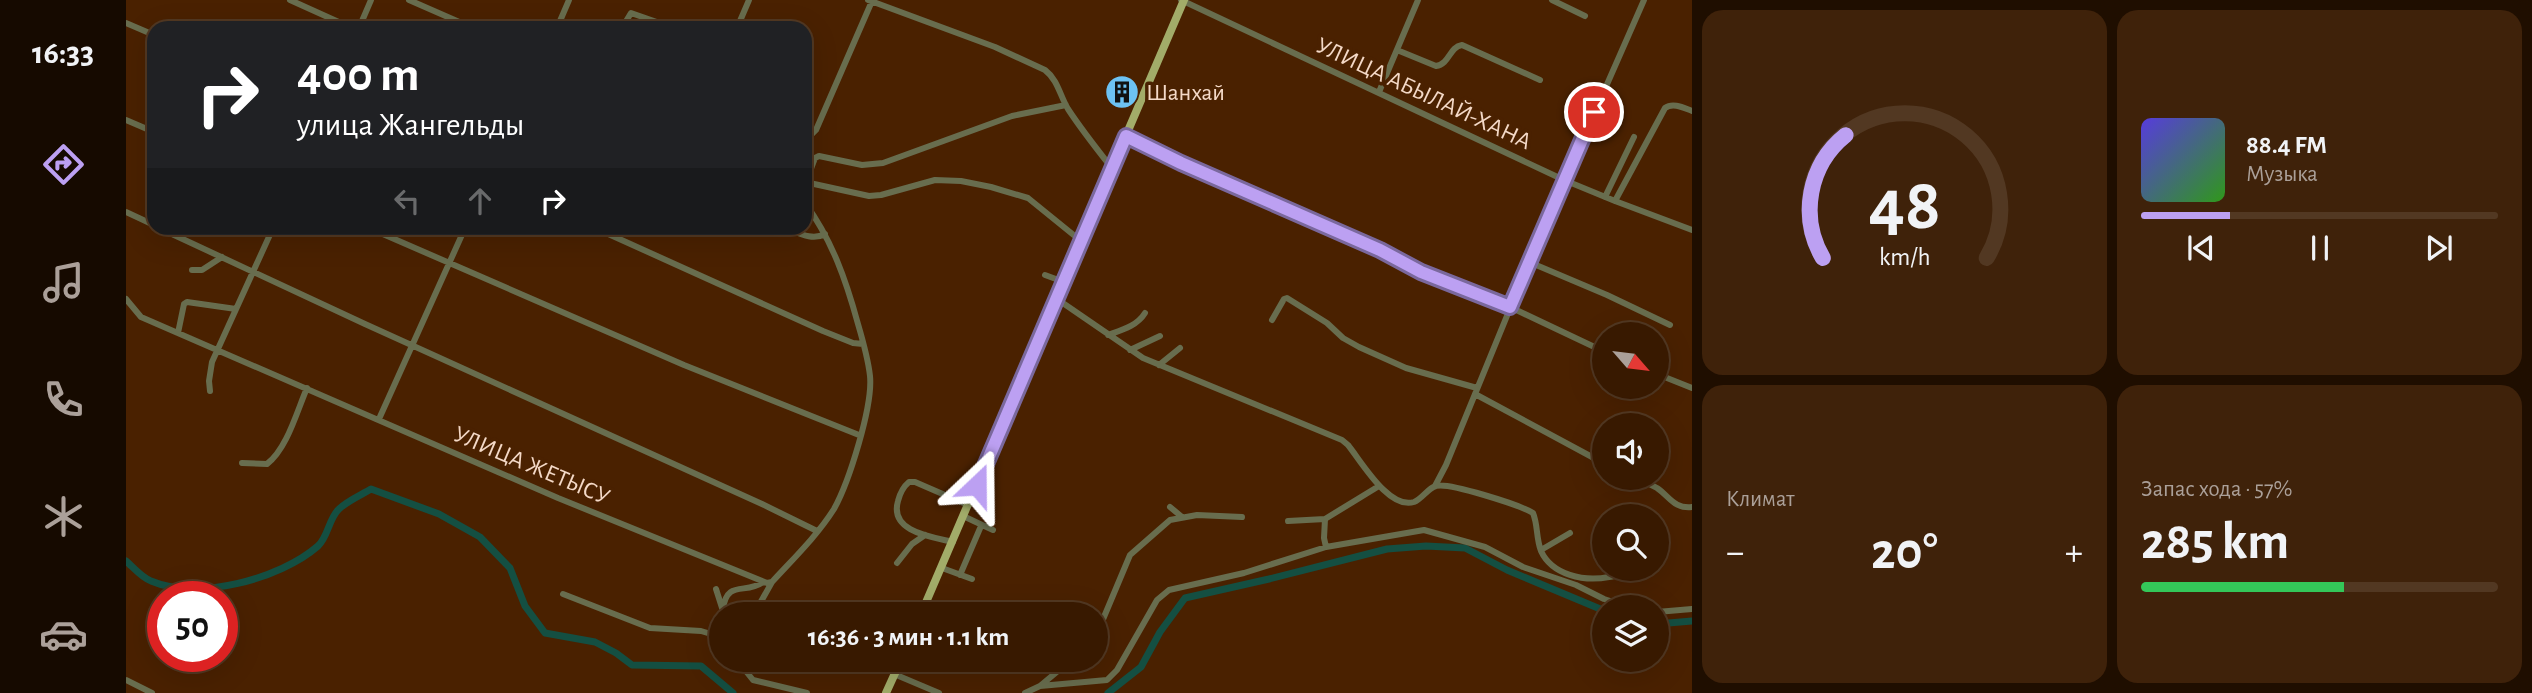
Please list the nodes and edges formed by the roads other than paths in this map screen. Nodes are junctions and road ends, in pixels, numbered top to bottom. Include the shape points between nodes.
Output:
1 (290, 0) edge
2 (371, 0) edge
3 (410, 0) edge
4 (569, 0) edge
5 (749, 0) edge
6 (1183, 0) edge
7 (1418, 0) edge
8 (1552, 0) edge
9 (1644, 0) edge
10 (870, 1) edge
11 (1585, 16) dead end
12 (336, 21) edge
13 (362, 21) edge
14 (457, 21) edge
15 (560, 21) edge
16 (626, 21) edge
17 (654, 21) edge
18 (740, 21) edge
19 (126, 23) edge
20 (147, 32) edge
21 (1397, 50) junction
22 (1540, 80) dead end
23 (1379, 92) junction
24 (1066, 105) junction
25 (1692, 111) edge
26 (126, 120) edge
27 (147, 129) edge
28 (812, 134) edge
29 (1126, 136) junction
30 (1634, 137) dead end
31 (812, 163) edge
32 (1111, 167) junction
33 (1564, 180) junction
34 (812, 183) edge
35 (1605, 197) junction
36 (1615, 201) junction
37 (126, 212) edge
38 (812, 214) edge
39 (147, 222) edge
40 (1692, 230) edge
41 (825, 234) junction
42 (175, 235) edge
43 (270, 235) edge
44 (385, 235) edge
45 (462, 235) edge
46 (610, 235) edge
47 (803, 235) edge
48 (1082, 241) junction
49 (222, 257) junction
50 (449, 262) junction
51 (1529, 262) junction
52 (192, 270) dead end
53 (253, 271) junction
54 (1045, 275) dead end
55 (1064, 282) junction
56 (126, 299) edge
57 (1056, 299) junction
58 (1510, 307) junction
59 (236, 309) junction
60 (1145, 313) dead end
61 (1272, 320) dead end
62 (1664, 322) edge
63 (178, 333) junction
64 (1108, 335) junction
65 (1160, 335) dead end
66 (863, 344) junction
67 (412, 346) junction
68 (1592, 346) edge
69 (1180, 348) dead end
70 (217, 349) junction
71 (1130, 350) junction
72 (1159, 365) junction
73 (1670, 379) edge
74 (307, 388) junction
75 (1692, 388) edge
76 (210, 391) dead end
77 (1476, 391) junction
78 (379, 419) junction
79 (859, 435) junction
80 (1592, 457) edge
81 (242, 463) dead end
82 (1379, 486) junction
83 (1435, 486) junction
84 (1660, 490) edge
85 (968, 505) junction
86 (1170, 507) dead end
87 (1692, 507) edge
88 (963, 516) junction
89 (1182, 517) junction
90 (1242, 517) dead end
91 (1325, 519) junction
92 (1288, 521) dead end
93 (981, 526) junction
94 (993, 530) dead end
95 (817, 531) junction
96 (1570, 533) dead end
97 (925, 535) junction
98 (953, 542) junction
99 (1326, 547) junction
100 (1541, 550) junction
101 (897, 564) dead end
102 (942, 568) junction
103 (961, 575) junction
104 (1578, 576) junction
105 (1592, 576) edge
106 (972, 579) dead end
107 (763, 582) junction
108 (772, 582) junction
109 (1576, 585) junction
110 (716, 589) dead end
111 (563, 594) dead end
112 (1596, 595) edge
113 (721, 602) edge
114 (725, 602) edge
115 (761, 602) edge
116 (926, 602) edge
117 (1108, 607) edge
118 (1692, 609) edge
119 (1669, 611) edge
120 (709, 634) edge
121 (747, 672) edge
122 (1057, 672) edge
123 (894, 674) joint
124 (126, 680) edge
125 (1040, 686) junction
126 (152, 693) edge
127 (807, 693) edge
128 (886, 693) edge
129 (939, 693) edge
130 (1025, 693) edge

1 - 12 street
2 - 13 street
3 - 14 street
4 - 15 street
5 - 18 street
6 - 23 street, УЛИЦА АБЫЛАЙ-ХАНА
6 - 29 main road
7 - 21 street
8 - 11 street
9 - 33 street
10 - 24 street via 1031,62 1052,76
10 - 28 street
16 - 17 street via 631,13
19 - 20 street
21 - 22 street via 1436,66 1462,46
21 - 23 street
23 - 33 street, УЛИЦА АБЫЛАЙ-ХАНА
24 - 31 street via 1012,116 884,163 862,165 819,156
24 - 32 street
25 - 36 street via 1671,105 1665,108
26 - 27 street
29 - 32 main road
29 - 58 street via 1421,272
30 - 35 street
32 - 48 main road
33 - 35 street, УЛИЦА АБЫЛАЙ-ХАНА
33 - 51 street
34 - 48 street via 869,196 935,180 991,187 1028,198
35 - 36 street, УЛИЦА АБЫЛАЙ-ХАНА
36 - 40 street, УЛИЦА АБЫЛАЙ-ХАНА
37 - 39 street
38 - 41 street
41 - 47 street
41 - 66 street via 842,270
42 - 49 street
43 - 53 street
44 - 50 street
45 - 50 street
46 - 66 street via 823,331
48 - 55 main road
49 - 52 street via 202,270
49 - 53 street
50 - 67 street
50 - 79 street via 684,366
51 - 58 street
51 - 62 street
53 - 59 street
53 - 67 street
54 - 55 street
55 - 57 main road
56 - 63 street, УЛИЦА ЖЕТЫСУ via 141,317
57 - 64 street
57 - 85 main road
58 - 68 street
58 - 77 street
59 - 63 street via 187,302
59 - 70 street
60 - 64 street via 1141,320
61 - 77 street via 1287,298 1343,338 1406,368
63 - 70 street, УЛИЦА ЖЕТЫСУ
64 - 71 street
65 - 71 street
66 - 79 street via 870,386
67 - 78 street
67 - 95 street
69 - 72 street
70 - 74 street, УЛИЦА ЖЕТЫСУ
70 - 76 street
71 - 72 street
72 - 82 street via 1342,440
73 - 75 street
74 - 78 street, УЛИЦА ЖЕТЫСУ
74 - 81 street via 273,460
77 - 80 street
77 - 83 street
78 - 107 street, УЛИЦА ЖЕТЫСУ
79 - 95 street via 841,496
82 - 83 street via 1408,503
82 - 91 street
83 - 100 street via 1455,487 1526,508 1534,513
84 - 87 street via 1677,506
85 - 88 main road
85 - 97 street via 909,482 896,509 908,529
86 - 89 street
88 - 93 street
88 - 98 main road
89 - 90 street
89 - 117 street via 1170,520 1130,555
91 - 92 street
91 - 99 street
93 - 94 street
93 - 103 street
95 - 108 street
96 - 100 street
97 - 98 street
97 - 101 street
98 - 102 main road
99 - 109 street via 1423,530 1485,547 1522,567
99 - 125 street via 1169,590 1157,600 1108,680
100 - 104 street via 1556,570
102 - 103 street
102 - 116 main road
103 - 106 street
104 - 105 street
104 - 109 street
107 - 108 street, УЛИЦА ЖЕТЫСУ
107 - 114 street via 732,590
108 - 115 street
109 - 112 street
110 - 113 street
111 - 120 street via 650,628
118 - 119 street
121 - 127 street via 753,680
122 - 125 street
123 - 128 main road
123 - 129 street
124 - 126 street
125 - 130 street

